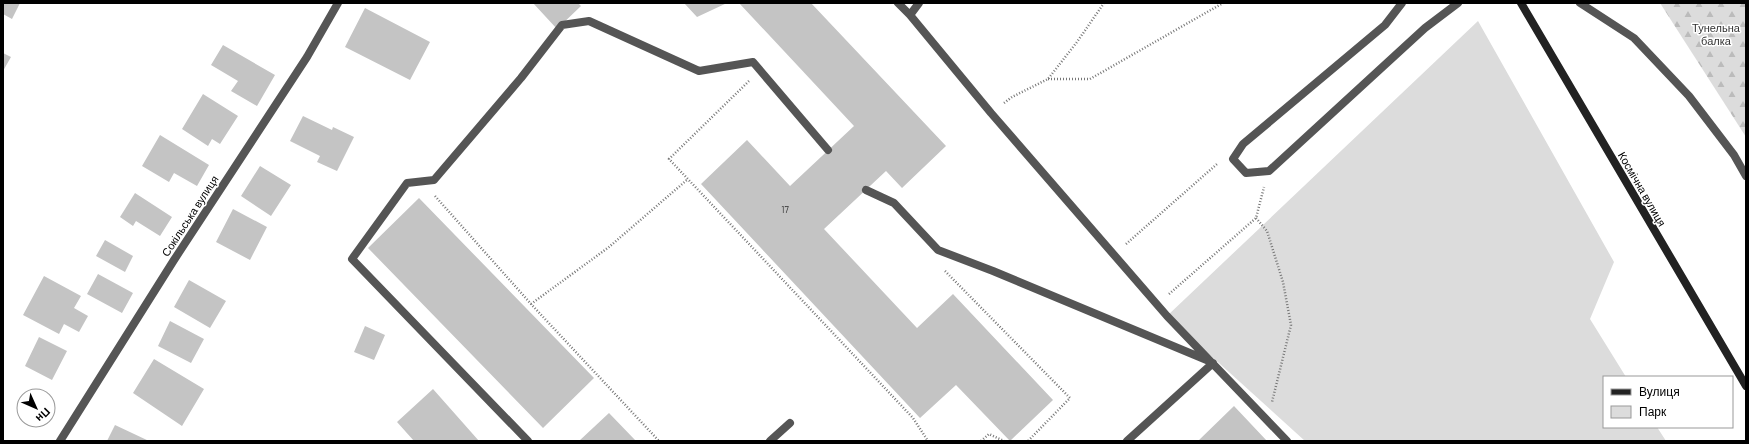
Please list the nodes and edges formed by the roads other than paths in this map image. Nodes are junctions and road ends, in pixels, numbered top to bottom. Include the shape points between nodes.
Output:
1 (338, 3) edge
2 (898, 3) edge
3 (919, 3) edge
4 (1402, 3) edge
5 (1458, 3) edge
6 (1521, 3) edge
7 (1580, 3) edge
8 (910, 15) junction
9 (828, 150) dead end
10 (1746, 176) edge
11 (866, 190) dead end
12 (1213, 363) junction
13 (1746, 386) edge
14 (790, 423) dead end
15 (60, 441) edge
16 (528, 441) edge
17 (770, 441) edge
18 (1127, 441) edge
19 (1287, 441) edge

1 - 15 street, Сокільська вулиця via 307,57
2 - 8 street
3 - 8 street
4 - 5 street via 1385,25 1242,144 1233,159 1246,173 1269,171 1425,28
6 - 13 main road, Космічна вулиця
7 - 10 street via 1640,44 1689,96 1734,155
8 - 12 street via 991,113 1167,316
9 - 16 street via 753,62 699,71 589,21 562,25 521,78 434,180 407,183 352,259
11 - 12 street via 894,203 938,250
12 - 18 street
12 - 19 street
14 - 17 street

